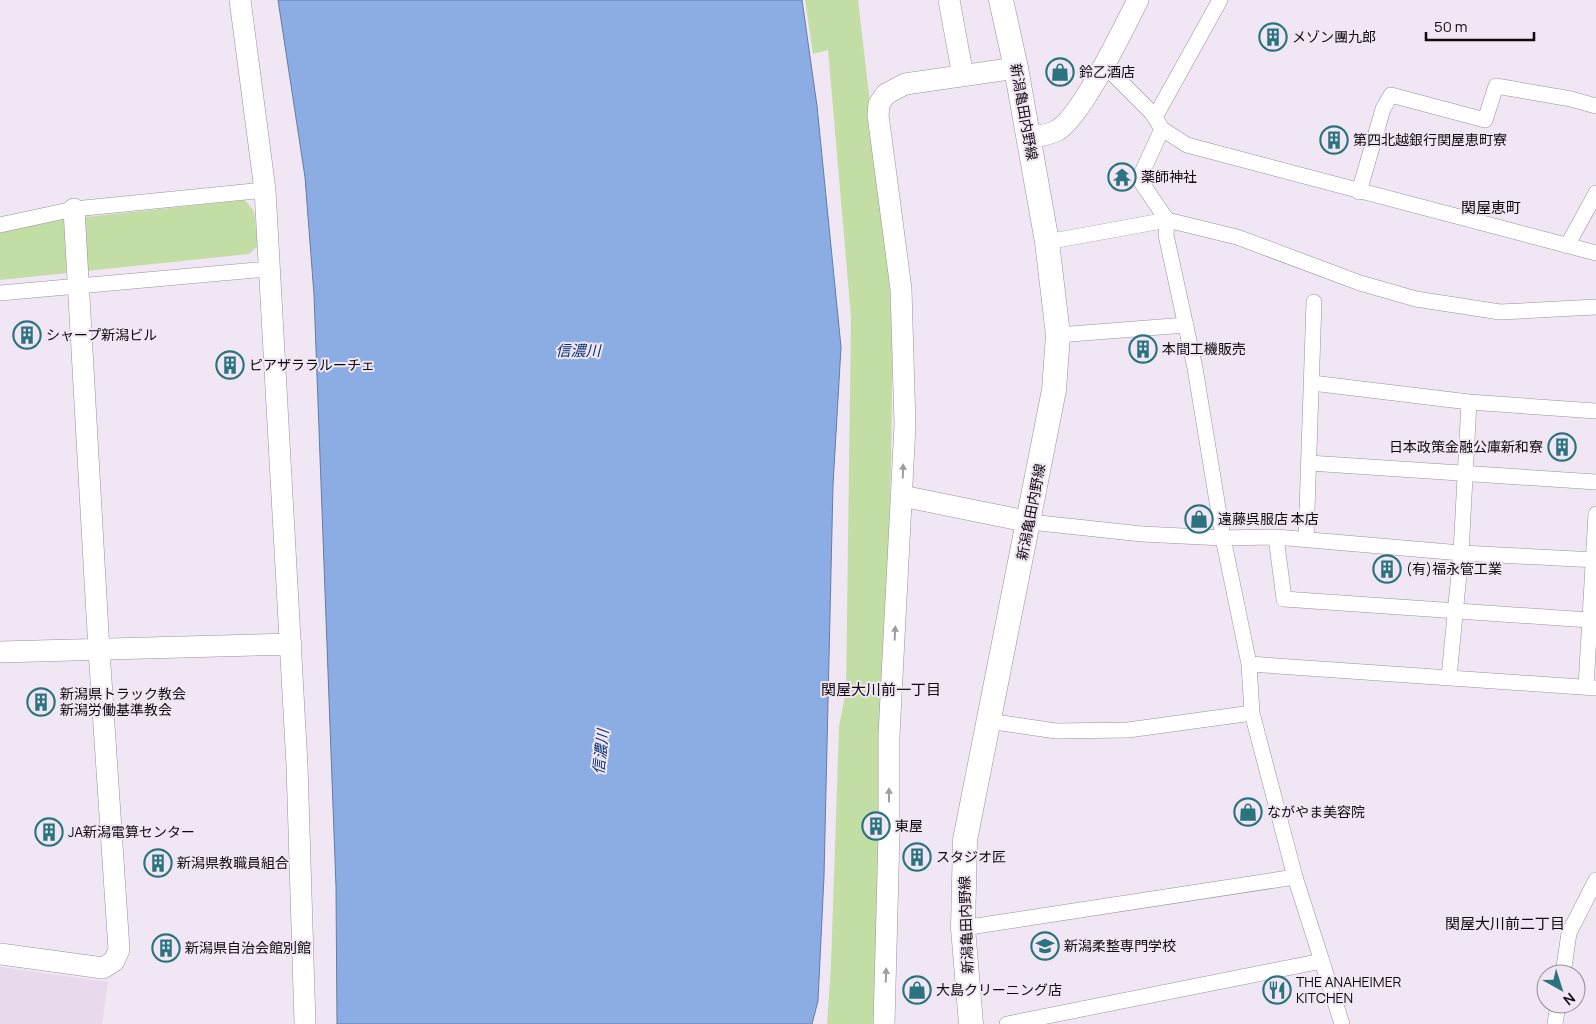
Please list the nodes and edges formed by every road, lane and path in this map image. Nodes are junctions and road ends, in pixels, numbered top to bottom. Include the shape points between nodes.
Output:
1 (240, 0) edge
2 (949, 0) edge
3 (1001, 0) edge
4 (1138, 0) edge
5 (1220, 0) edge
6 (1104, 65) junction
7 (1016, 68) junction
8 (963, 76) junction
9 (1596, 106) edge
10 (1159, 123) junction
11 (1028, 138) junction
12 (265, 190) junction
13 (1359, 192) junction
14 (1596, 193) edge
15 (74, 209) junction
16 (1167, 220) junction
17 (0, 225) edge
18 (1047, 242) junction
19 (1567, 246) junction
20 (1596, 253) edge
21 (268, 269) junction
22 (77, 285) junction
23 (0, 293) edge
24 (1314, 302) dead end
25 (1596, 307) edge
26 (1186, 325) junction
27 (1058, 335) junction
28 (1312, 383) junction
29 (1469, 402) junction
30 (1596, 411) edge
31 (1309, 463) junction
32 (1465, 474) junction
33 (1596, 482) edge
34 (902, 496) junction
35 (1596, 514) edge
36 (1030, 522) junction
37 (1276, 537) junction
38 (1223, 538) junction
39 (1306, 539) junction
40 (1461, 553) junction
41 (1594, 560) edge
42 (1455, 610) junction
43 (1589, 620) junction
44 (290, 644) junction
45 (99, 650) junction
46 (0, 652) edge
47 (1249, 664) junction
48 (1449, 676) junction
49 (1591, 687) edge
50 (1252, 713) junction
51 (988, 721) junction
52 (1295, 877) junction
53 (1596, 880) edge
54 (964, 928) junction
55 (0, 954) edge
56 (1322, 961) junction
57 (1564, 964) edge
58 (305, 1024) edge
59 (884, 1024) edge
60 (971, 1024) edge
61 (1007, 1024) edge
62 (1342, 1024) edge

1 - 12 street
2 - 8 street
3 - 7 main road, 新潟亀田内野線
4 - 6 street
5 - 10 street
6 - 10 street
6 - 11 street via 1068,121 1049,134
7 - 8 street
7 - 11 main road, 新潟亀田内野線
34 -> 8 street via 901,289 878,115 886,94 895,87
9 - 13 street via 1496,86 1485,120 1391,95 1383,109
10 - 13 street via 1187,145
10 - 16 street via 1139,179
11 - 18 main road, 新潟亀田内野線
12 - 15 street
12 - 21 street
13 - 19 street
14 - 19 street
15 - 17 street
15 - 22 street
16 - 18 street
16 - 25 street via 1237,237 1360,283 1416,299 1500,312
16 - 26 street via 1166,235
18 - 27 main road, 新潟亀田内野線
19 - 20 street
21 - 22 street
21 - 44 street
22 - 23 street
22 - 45 street
24 - 28 street
26 - 27 street
26 - 38 street
27 - 36 main road, 新潟亀田内野線 via 1054,390
28 - 29 street
28 - 31 street
29 - 30 street
29 - 32 street
31 - 32 street
31 - 39 street
32 - 33 street
32 - 40 street
34 - 36 street
59 -> 34 street via 889,735
35 - 41 street
36 - 38 street via 1142,534
36 - 51 main road, 新潟亀田内野線
37 - 38 street
37 - 39 street
37 - 42 street via 1284,599
38 - 47 street
39 - 40 street
40 - 41 street
40 - 42 street
41 - 43 street
42 - 43 street
42 - 48 street
43 - 49 street
44 - 45 street
44 - 58 street
45 - 46 street
45 - 55 street via 119,950 114,961 103,968
47 - 48 street
47 - 50 street
48 - 49 street
50 - 51 street via 1128,730 1056,731
50 - 52 street
51 - 54 main road, 新潟亀田内野線 via 965,840
52 - 54 street
52 - 56 street
53 - 57 street via 1569,933
54 - 60 main road, 新潟亀田内野線
56 - 61 street
56 - 62 street

